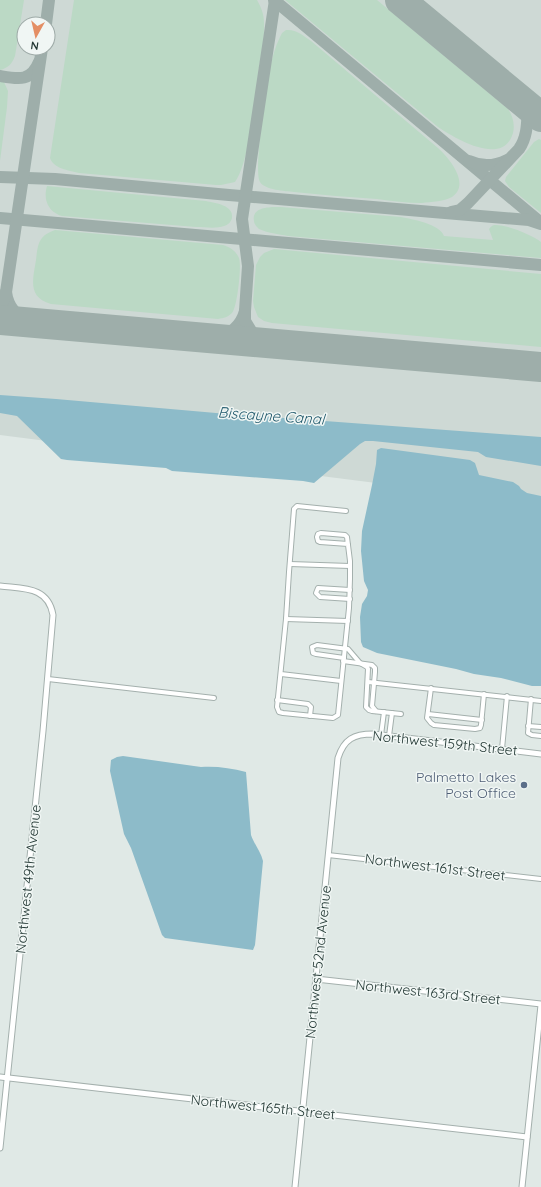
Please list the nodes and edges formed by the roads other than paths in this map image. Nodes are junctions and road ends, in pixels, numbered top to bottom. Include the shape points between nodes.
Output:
1 (346, 511) dead end
2 (348, 544) junction
3 (290, 564) junction
4 (350, 566) junction
5 (0, 586) edge
6 (350, 590) junction
7 (350, 599) junction
8 (286, 619) junction
9 (348, 621) junction
10 (345, 648) junction
11 (343, 660) junction
12 (360, 663) junction
13 (281, 674) junction
14 (48, 679) junction
15 (341, 681) junction
16 (368, 682) junction
17 (374, 682) junction
18 (431, 688) junction
19 (484, 694) junction
20 (507, 696) junction
21 (214, 698) dead end
22 (531, 699) junction
23 (277, 700) junction
24 (541, 701) edge
25 (376, 711) junction
26 (384, 712) junction
27 (392, 713) junction
28 (401, 714) dead end
29 (428, 714) junction
30 (310, 716) junction
31 (482, 720) junction
32 (528, 726) junction
33 (541, 727) edge
34 (381, 735) junction
35 (388, 736) junction
36 (541, 736) edge
37 (349, 740) joint
38 (502, 749) junction
39 (541, 754) edge
40 (328, 855) junction
41 (541, 879) edge
42 (316, 979) junction
43 (541, 1005) edge
44 (0, 1077) edge
45 (7, 1078) junction
46 (302, 1111) junction
47 (527, 1137) junction
48 (0, 1148) edge
49 (295, 1187) edge
50 (522, 1187) edge

1 - 3 street via 297,506 294,508
2 - 2 street via 345,535 321,533 317,537 320,542
2 - 4 street
3 - 4 street
3 - 8 street
4 - 6 street
5 - 14 street, Northwest 49th Avenue via 33,590 50,602 53,623
6 - 7 street
6 - 7 street via 318,588 316,593 320,597
7 - 9 street
8 - 9 street
8 - 13 street
9 - 10 street
10 - 11 street
10 - 11 street via 316,645 312,647 313,653
10 - 12 street
11 - 12 street
11 - 15 street
12 - 16 street via 368,669
12 - 17 street via 375,668
13 - 15 street
13 - 23 street
14 - 21 street
14 - 45 street, Northwest 49th Avenue
15 - 30 street via 338,715 333,718
16 - 17 street
16 - 25 street via 366,707 368,710
17 - 18 street
17 - 25 street via 372,706
18 - 19 street
18 - 29 street, Northwest 159th Street
19 - 20 street
19 - 31 street, Northwest 159th Street
20 - 22 street
20 - 38 street
22 - 24 street
22 - 32 street
23 - 30 street via 279,712
23 - 30 street via 308,704 311,707
25 - 26 street
26 - 27 street
26 - 34 street
27 - 28 street
27 - 35 street
29 - 31 street
29 - 31 street, Northwest 159th Street via 428,721 434,725 478,728
32 - 33 street
32 - 36 street via 528,733
34 - 35 street, Northwest 159th Street
34 - 37 street, Northwest 159th Street via 363,734
35 - 38 street, Northwest 159th Street
37 - 40 street, Northwest 52nd Avenue via 338,758
38 - 39 street, Northwest 159th Street
40 - 41 street, Northwest 161st Street
40 - 42 street, Northwest 52nd Avenue
42 - 43 street, Northwest 163rd Street
42 - 46 street, Northwest 52nd Avenue
43 - 47 street
44 - 45 street, Northwest 165th Street
45 - 46 street, Northwest 165th Street
45 - 48 street, Northwest 49th Avenue
46 - 47 street, Northwest 165th Street
46 - 49 street, Northwest 52nd Avenue
47 - 50 street

